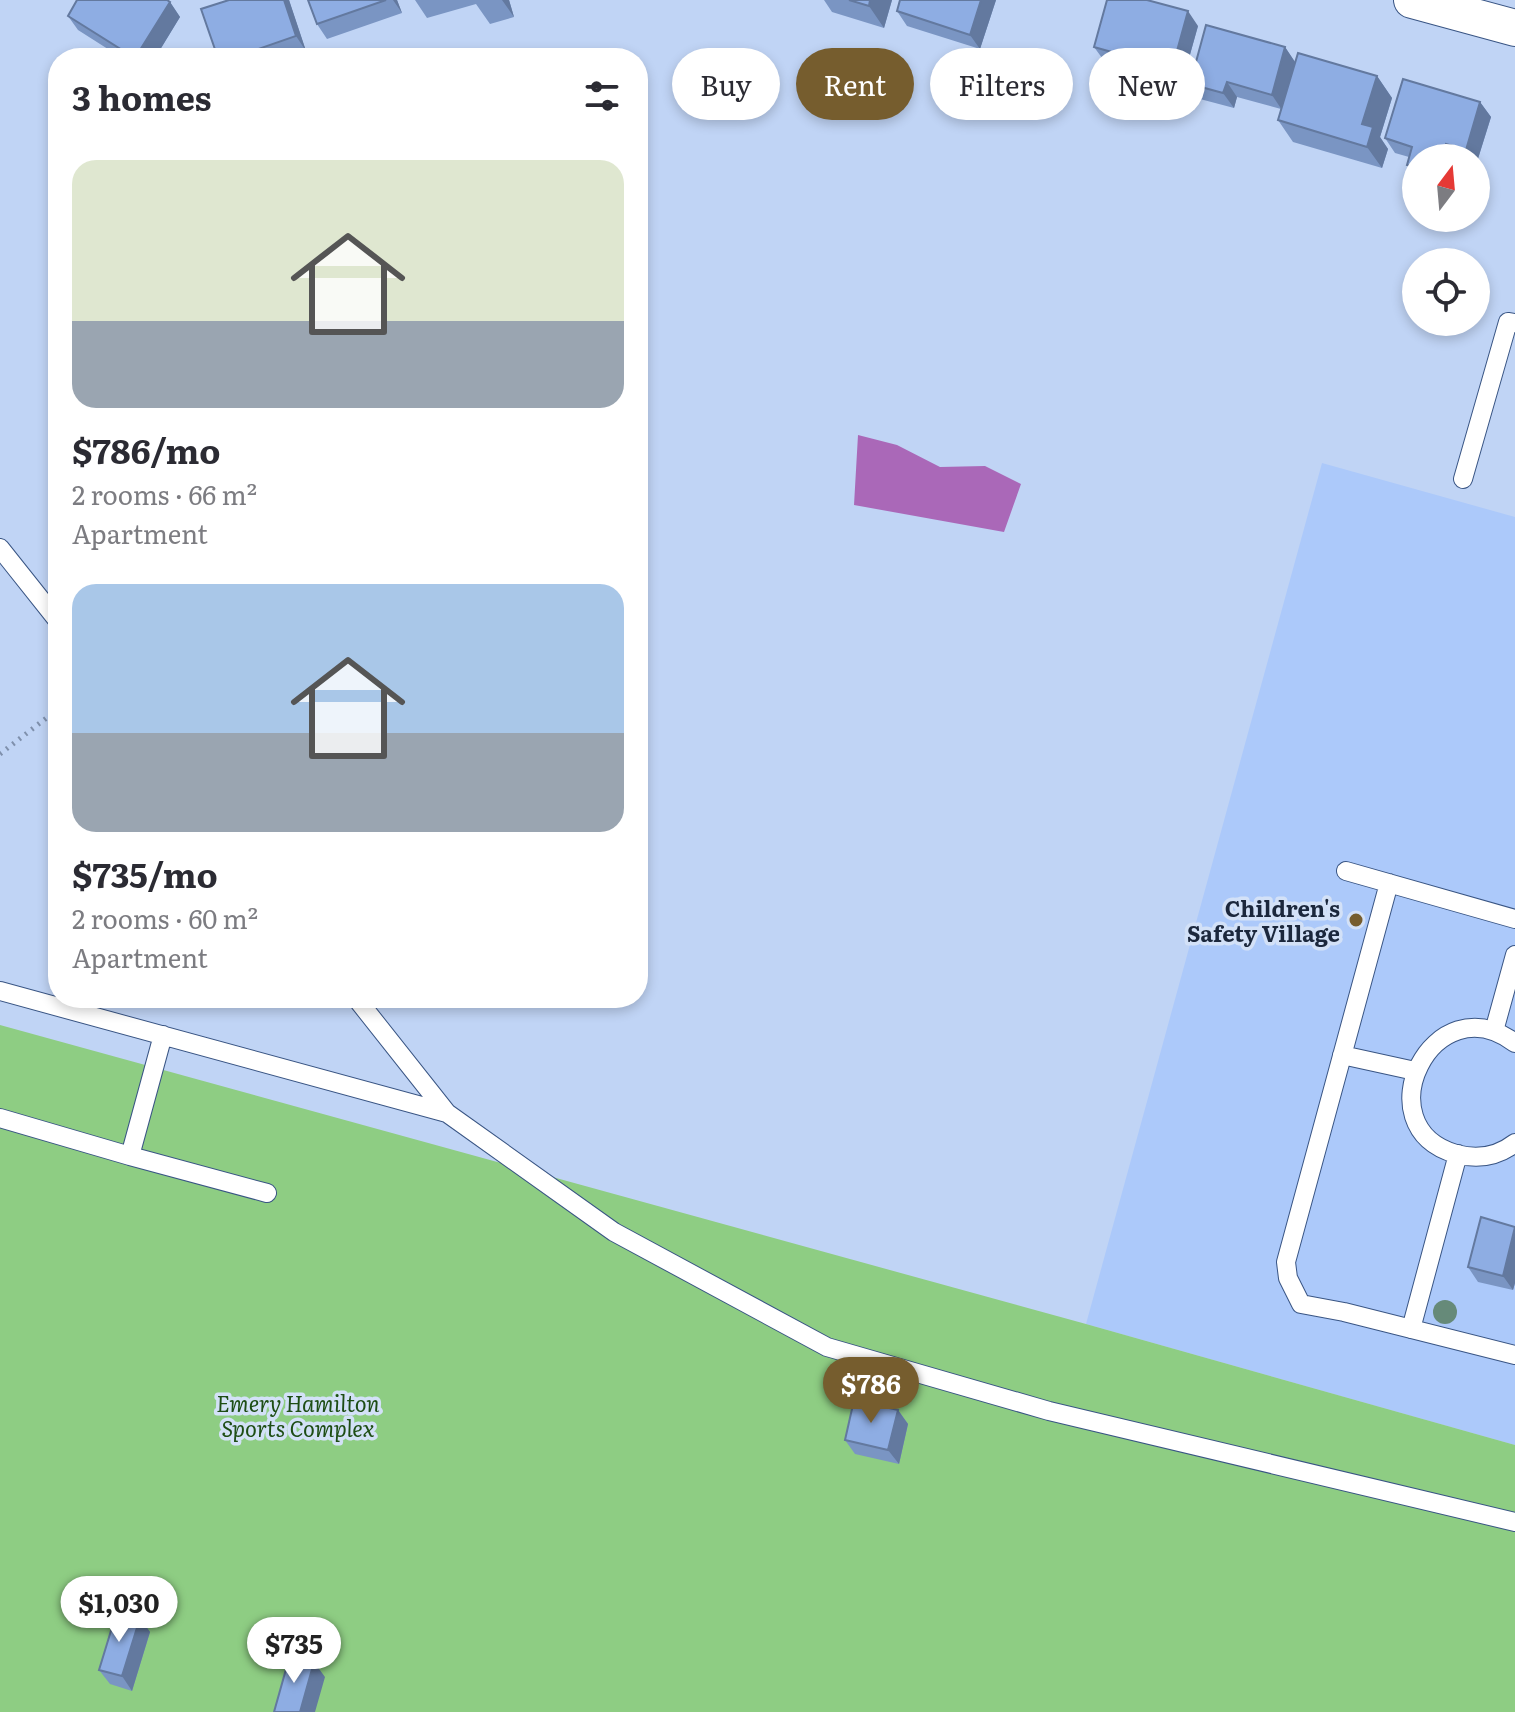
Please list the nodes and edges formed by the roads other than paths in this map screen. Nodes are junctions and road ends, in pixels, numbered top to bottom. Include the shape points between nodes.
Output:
1 (1412, 0) edge
2 (1515, 28) edge
3 (1515, 323) edge
4 (1463, 479) dead end
5 (0, 548) edge
6 (48, 608) edge
7 (1346, 871) dead end
8 (1389, 883) junction
9 (1515, 919) edge
10 (1515, 955) edge
11 (0, 991) edge
12 (48, 1004) edge
13 (63, 1008) edge
14 (364, 1008) edge
15 (1494, 1031) junction
16 (163, 1035) junction
17 (1515, 1043) edge
18 (1342, 1055) junction
19 (1415, 1071) junction
20 (447, 1113) junction
21 (0, 1118) edge
22 (1515, 1143) edge
23 (1458, 1154) junction
24 (130, 1156) junction
25 (267, 1193) dead end
26 (1411, 1329) junction
27 (1515, 1355) edge
28 (1515, 1522) edge

1 - 2 street
3 - 4 lane via 1508,322
5 - 6 lane
7 - 8 lane
8 - 9 lane
8 - 18 lane
10 - 15 lane
11 - 12 lane
13 - 16 lane
14 - 20 lane
15 - 17 lane
15 - 19 lane via 1470,1029 1446,1036 1422,1057
16 - 20 lane
16 - 24 lane
18 - 19 lane
18 - 26 lane via 1286,1262 1288,1278 1301,1304
19 - 23 lane via 1411,1087 1416,1118 1436,1144
20 - 28 lane via 614,1232 827,1347 1049,1411
21 - 24 lane
22 - 23 lane via 1497,1154
23 - 26 lane
24 - 25 lane
26 - 27 lane

